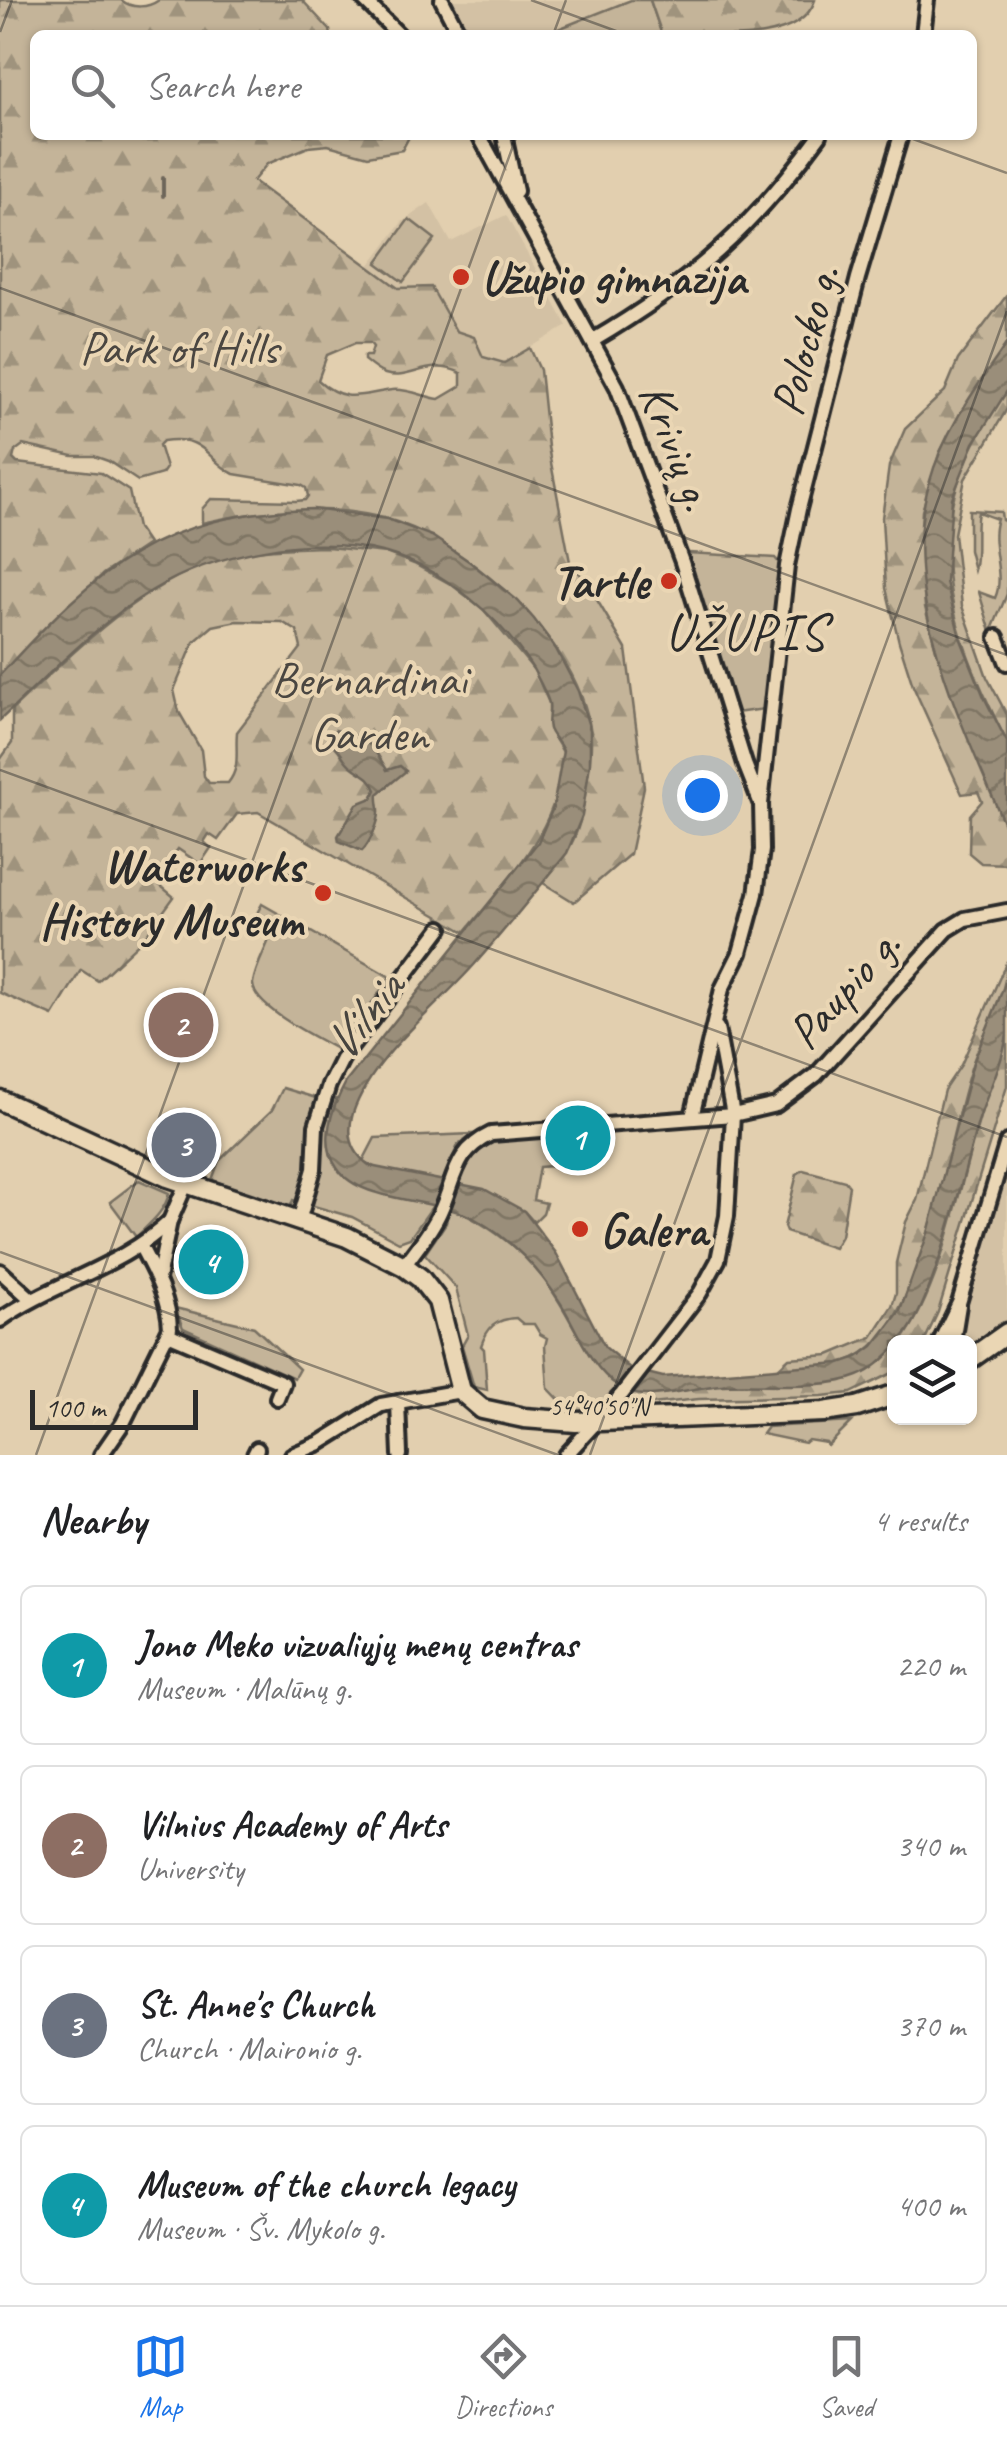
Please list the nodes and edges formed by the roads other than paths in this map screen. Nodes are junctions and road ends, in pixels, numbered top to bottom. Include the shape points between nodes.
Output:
1 (364, 0) edge
2 (442, 0) edge
3 (926, 0) edge
4 (394, 30) edge
5 (457, 30) edge
6 (923, 30) edge
7 (482, 140) edge
8 (499, 140) edge
9 (505, 140) edge
10 (816, 140) edge
11 (900, 140) edge
12 (487, 148) junction
13 (518, 204) junction
14 (592, 341) junction
15 (997, 636) dead end
16 (1007, 663) edge
17 (761, 804) junction
18 (1007, 912) edge
19 (441, 928) dead end
20 (715, 1020) junction
21 (0, 1100) edge
22 (733, 1114) junction
23 (692, 1117) junction
24 (1007, 1142) edge
25 (186, 1184) junction
26 (170, 1221) junction
27 (300, 1221) junction
28 (140, 1247) junction
29 (404, 1266) junction
30 (0, 1271) edge
31 (158, 1279) junction
32 (31, 1299) junction
33 (959, 1303) junction
34 (0, 1320) edge
35 (1007, 1333) edge
36 (168, 1334) junction
37 (943, 1335) edge
38 (955, 1335) edge
39 (977, 1354) edge
40 (461, 1390) junction
41 (887, 1397) edge
42 (277, 1398) dead end
43 (398, 1402) junction
44 (600, 1420) junction
45 (100, 1455) edge
46 (292, 1455) edge
47 (400, 1455) edge
48 (566, 1455) edge

1 - 4 street
2 - 5 street
3 - 6 street
7 - 12 street, Krivių g.
8 - 12 street
9 - 13 street
10 - 14 street via 740,232 662,298
11 - 17 street, Polocko g. via 858,278 788,566
12 - 13 street, Krivių g.
13 - 14 street, Krivių g.
14 - 17 street, Krivių g. via 662,505
15 - 16 street
17 - 20 street via 756,894
18 - 22 street, Paupio g. via 956,923 802,1087 769,1108
19 - 27 street via 329,1084
20 - 22 street
20 - 23 street
21 - 25 main road
22 - 23 street, Paupio g.
22 - 44 street via 718,1260 700,1293
23 - 29 street, Paupio g. via 491,1134 468,1148 441,1210
24 - 33 street
25 - 26 street
25 - 27 main road
26 - 28 street
26 - 31 street
27 - 29 main road
28 - 31 street
28 - 32 street
29 - 40 main road via 438,1300
30 - 32 street
31 - 36 street via 170,1316
32 - 34 street
33 - 37 street
33 - 38 street
35 - 39 main road
36 - 42 street via 282,1383
36 - 45 street
40 - 43 street
40 - 44 main road via 477,1406 508,1416
41 - 44 main road via 824,1412
43 - 46 street
43 - 47 street
44 - 48 street

